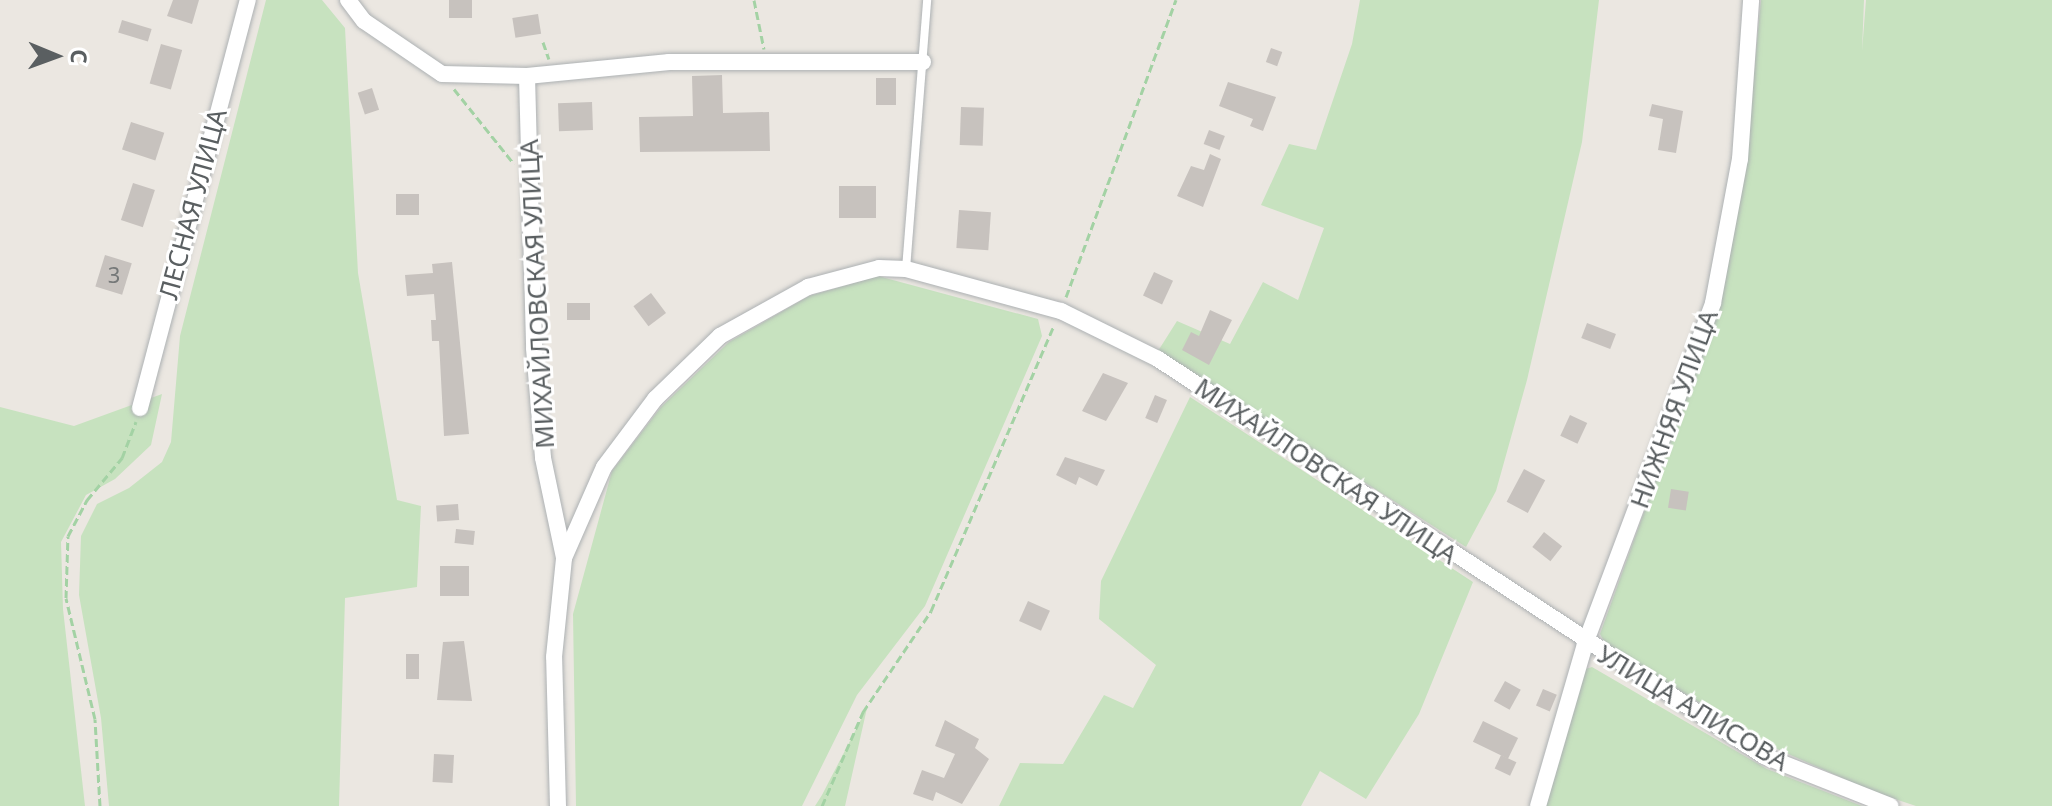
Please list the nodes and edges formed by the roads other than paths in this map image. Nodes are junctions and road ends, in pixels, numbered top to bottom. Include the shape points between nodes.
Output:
1 (248, 0) edge
2 (348, 0) edge
3 (927, 0) edge
4 (1751, 0) edge
5 (923, 62) junction
6 (527, 76) junction
7 (906, 269) junction
8 (140, 408) road end
9 (564, 558) junction
10 (1585, 644) junction
11 (558, 806) edge
12 (1538, 806) edge
13 (1890, 806) edge

1 - 8 street, ЛЕСНАЯ УЛИЦА
2 - 6 street via 364,21 442,74
3 - 5 lane
4 - 10 street, НИЖНЯЯ УЛИЦА via 1740,159 1713,303
5 - 6 street via 669,62
5 - 7 lane
6 - 9 street, МИХАЙЛОВСКАЯ УЛИЦА via 534,348 543,458
7 - 9 street, МИХАЙЛОВСКАЯ УЛИЦА via 879,268 808,287 720,336 655,399 604,467
7 - 10 street, МИХАЙЛОВСКАЯ УЛИЦА via 1061,311 1158,359
9 - 11 street, МИХАЙЛОВСКАЯ УЛИЦА via 554,657
10 - 12 street, НИЖНЯЯ УЛИЦА
10 - 13 street, УЛИЦА АЛИСОВА via 1764,756

